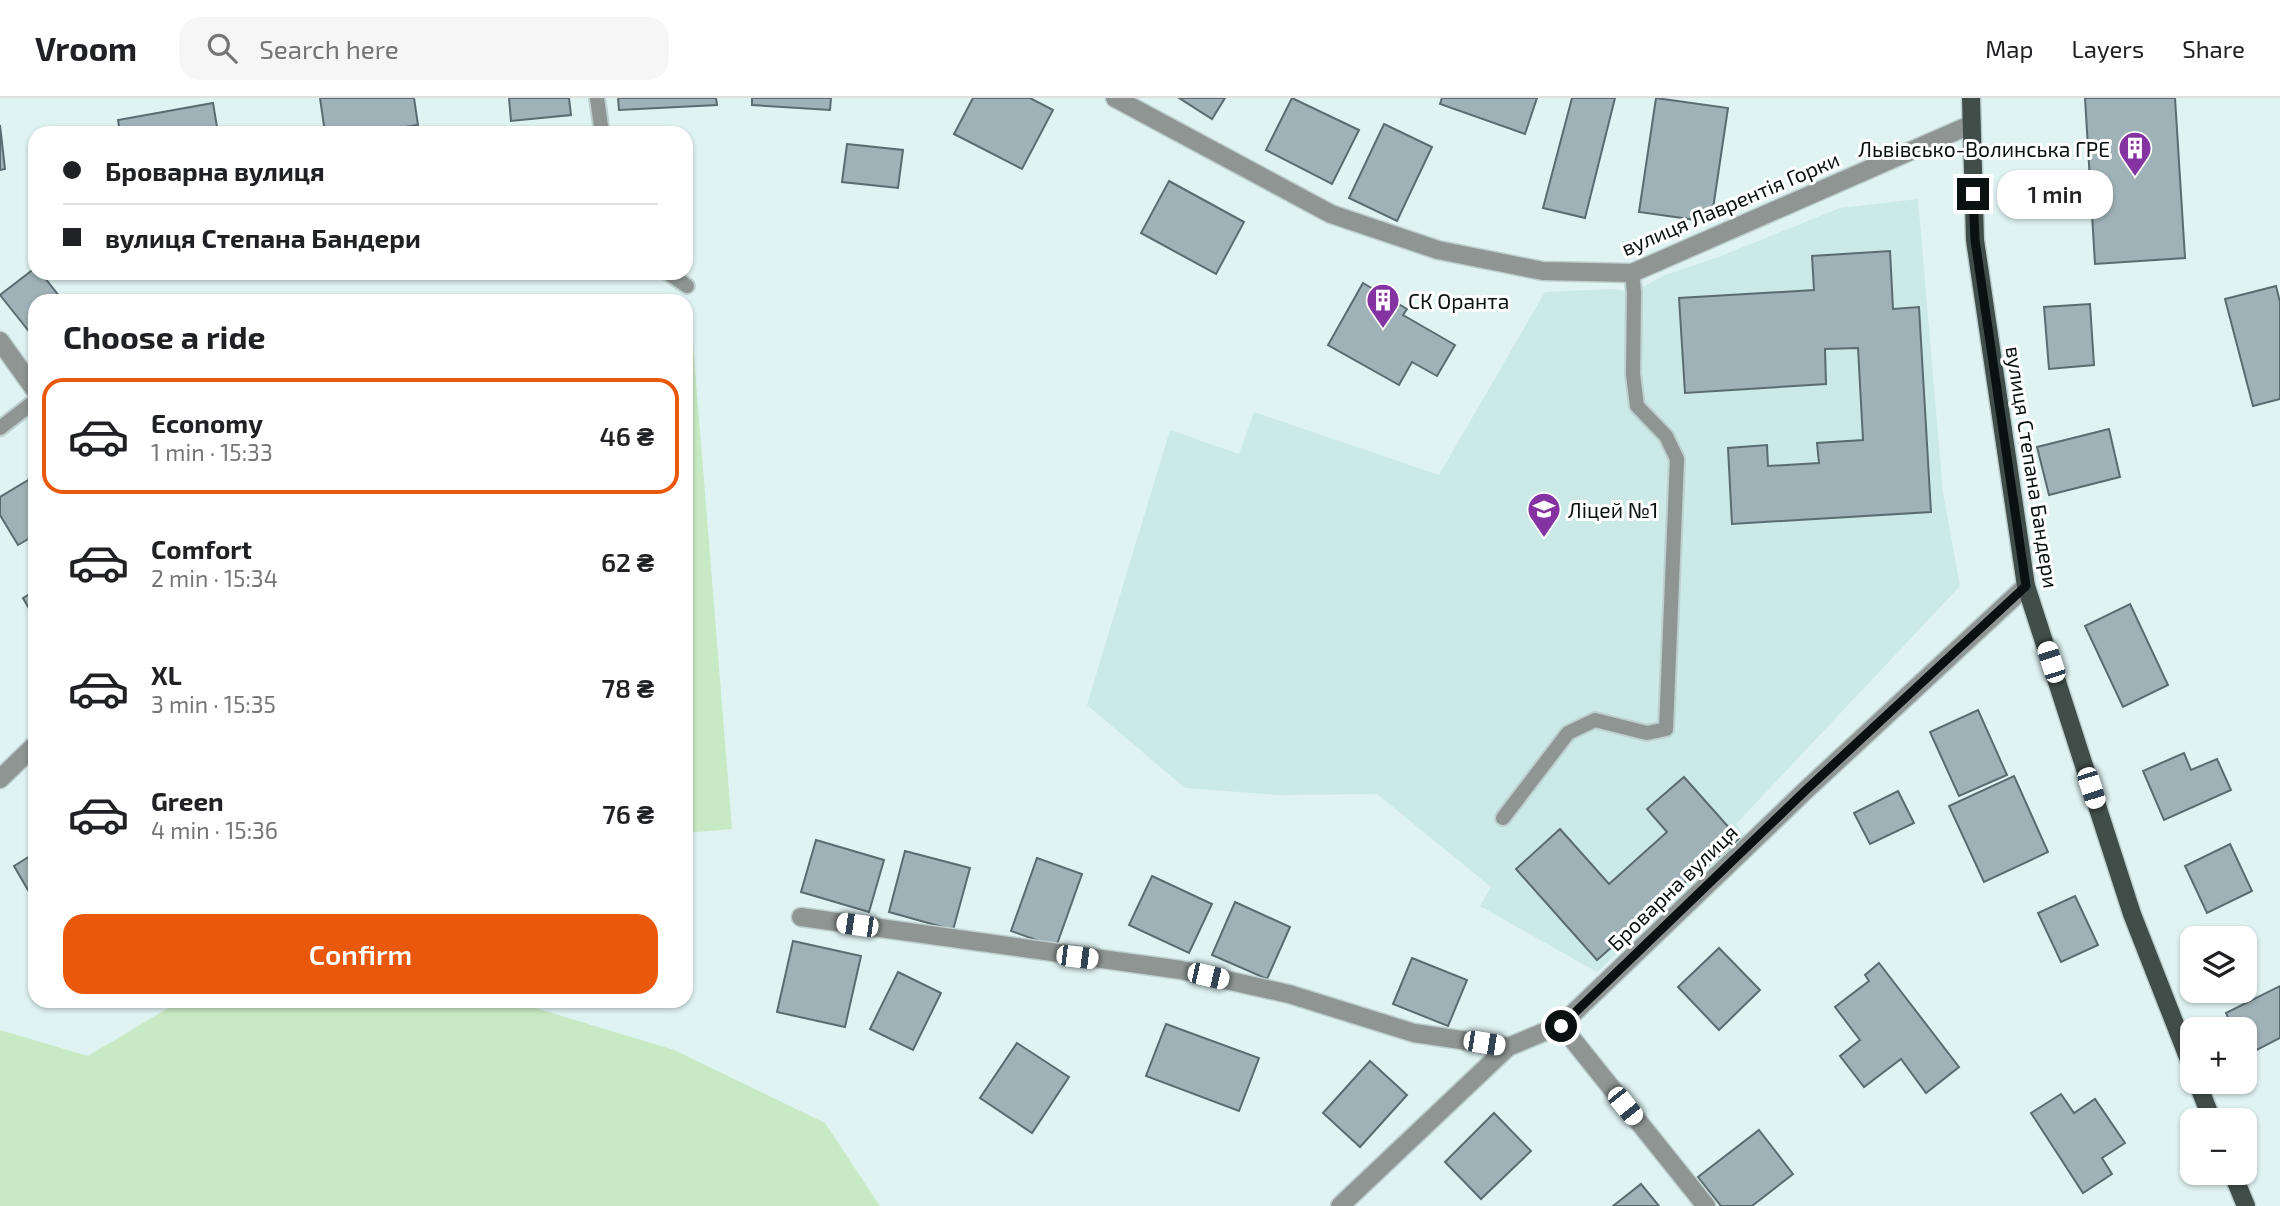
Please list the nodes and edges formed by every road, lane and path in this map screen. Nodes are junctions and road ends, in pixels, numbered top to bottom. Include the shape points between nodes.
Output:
1 (597, 98) edge
2 (1115, 98) edge
3 (1971, 98) edge
4 (1970, 125) junction
5 (601, 126) edge
6 (1632, 273) junction
7 (678, 280) edge
8 (687, 286) dead end
9 (0, 341) edge
10 (28, 380) edge
11 (28, 406) edge
12 (0, 428) edge
13 (2026, 586) junction
14 (28, 752) edge
15 (0, 779) edge
16 (1503, 818) dead end
17 (801, 917) dead end
18 (1561, 1026) junction
19 (2180, 1037) edge
20 (1508, 1047) junction
21 (2237, 1185) edge
22 (1340, 1206) edge
23 (1706, 1206) edge
24 (2245, 1206) edge

1 - 5 lane
2 - 6 street, вулиця Лаврентія Горки via 1331,214 1426,246 1543,271
3 - 4 main road, вулиця Степана Бандери
4 - 6 street, вулиця Лаврентія Горки
4 - 13 main road, вулиця Степана Бандери via 1975,240
6 - 16 lane via 1637,405 1666,436 1676,459 1666,729 1647,733 1595,720 1568,733
7 - 8 lane
9 - 10 street
11 - 12 lane
13 - 18 street, Броварна вулиця
13 - 19 main road, вулиця Степана Бандери via 2132,914
14 - 15 street
17 - 20 street via 1181,970 1289,994 1414,1033
18 - 20 street, Броварна вулиця
18 - 23 street
20 - 22 street, Броварна вулиця
21 - 24 main road

